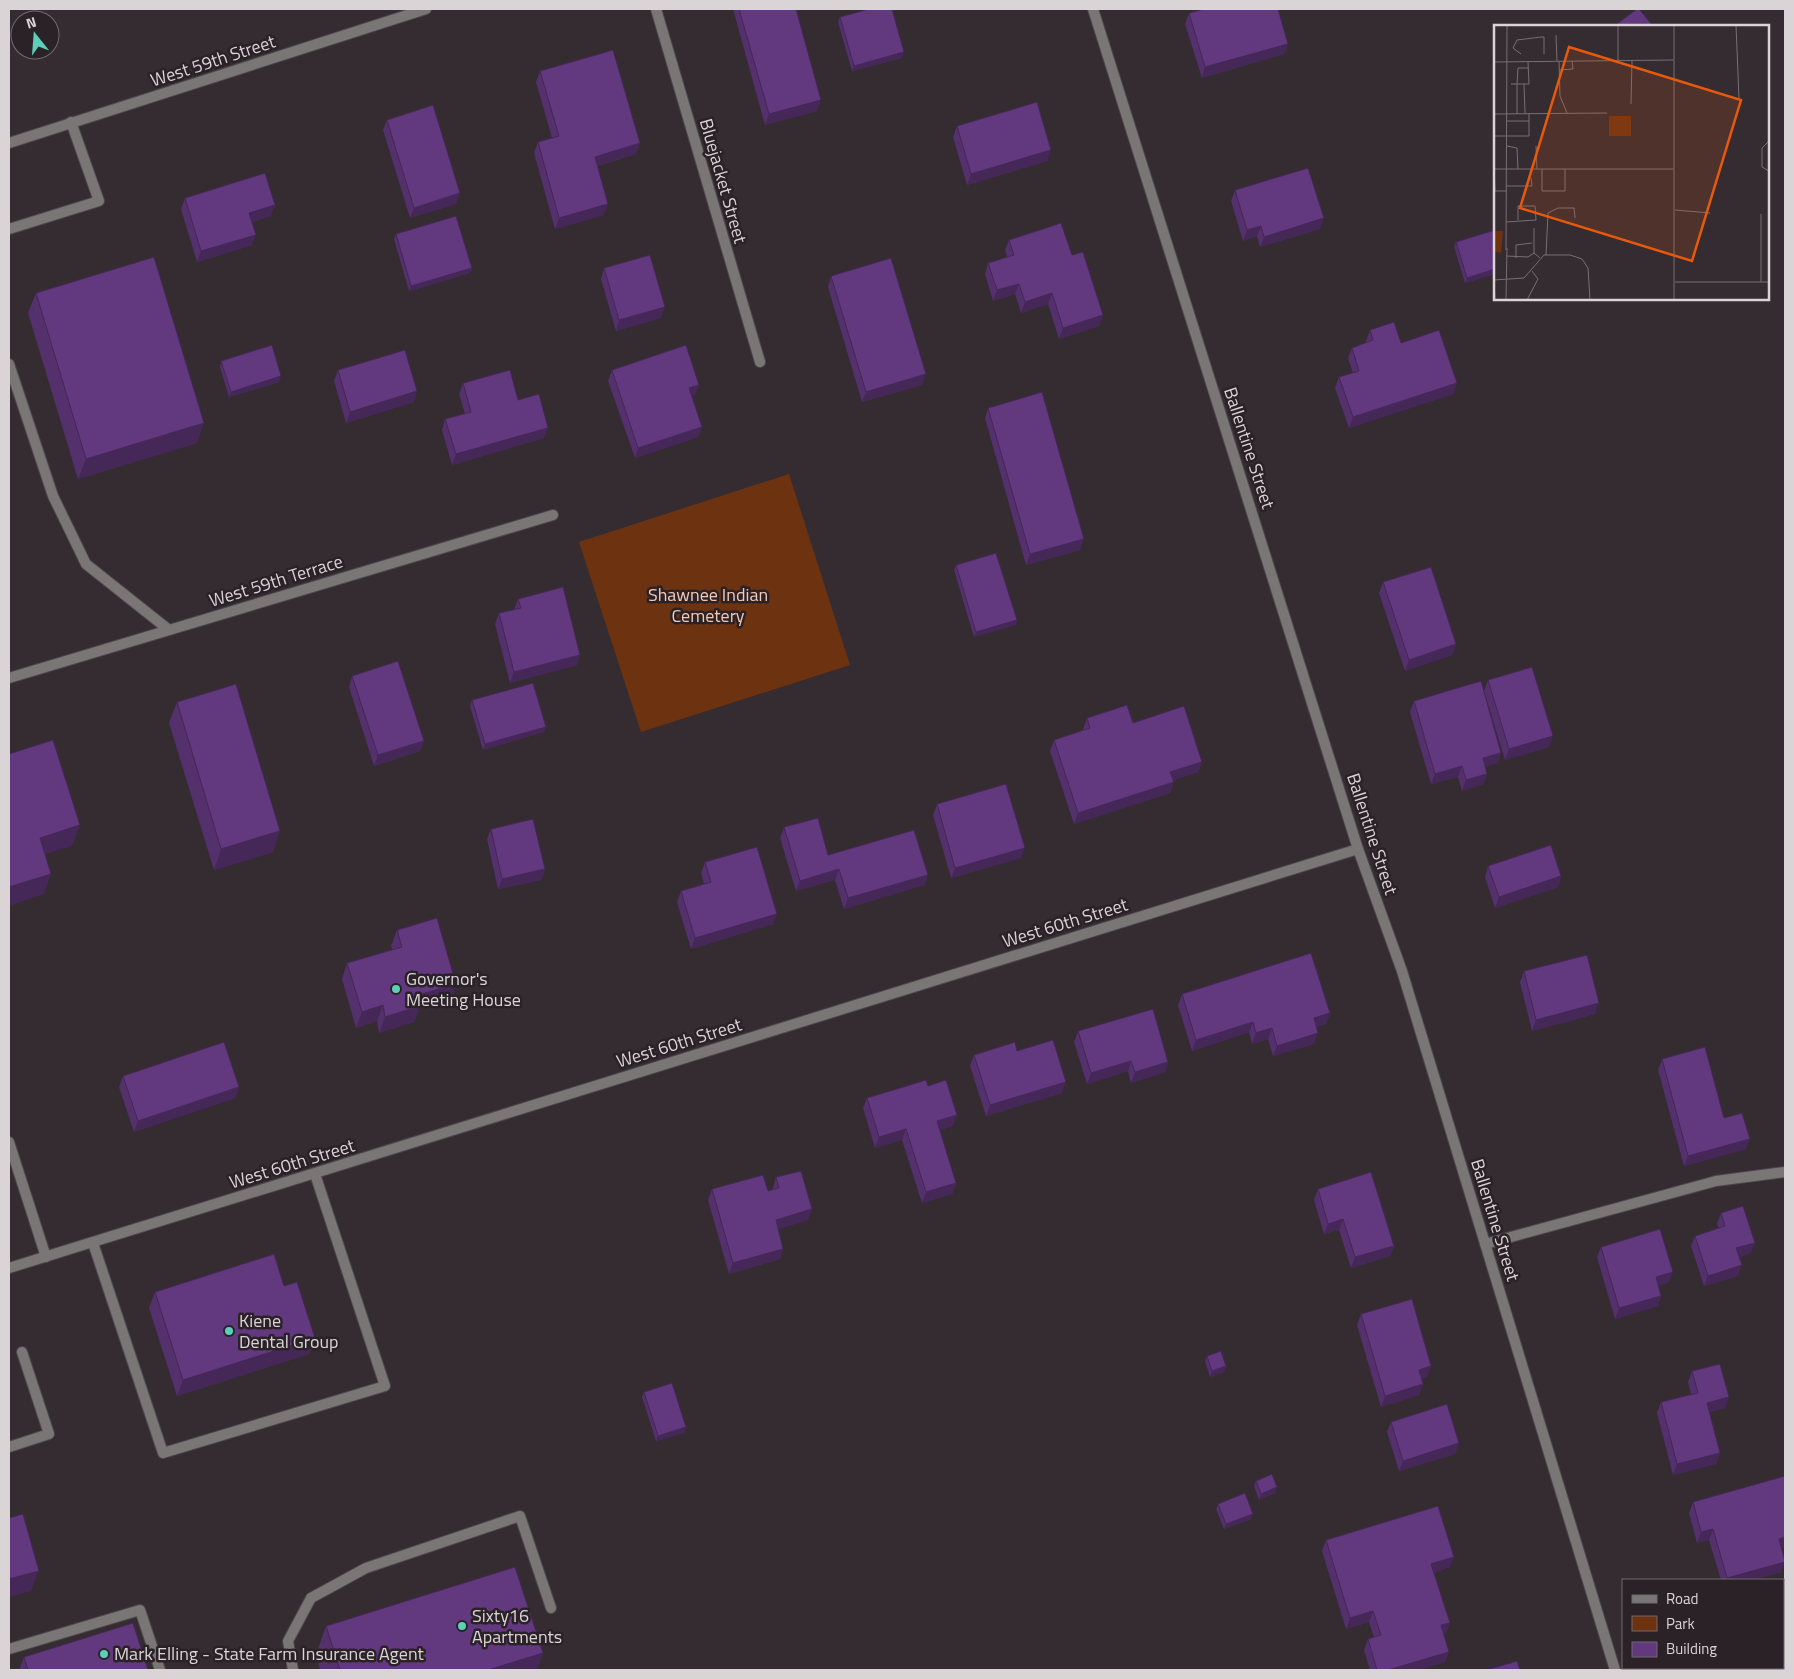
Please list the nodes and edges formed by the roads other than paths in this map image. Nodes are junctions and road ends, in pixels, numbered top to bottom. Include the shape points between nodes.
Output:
1 (426, 9) edge
2 (656, 9) edge
3 (1093, 9) edge
4 (71, 122) junction
5 (9, 142) edge
6 (9, 230) edge
7 (760, 362) dead end
8 (9, 364) edge
9 (553, 514) dead end
10 (169, 630) junction
11 (9, 678) edge
12 (1358, 849) junction
13 (9, 1142) edge
14 (1785, 1172) edge
15 (314, 1174) junction
16 (93, 1242) junction
17 (1486, 1244) junction
18 (46, 1257) junction
19 (9, 1268) edge
20 (22, 1352) dead end
21 (9, 1446) edge
22 (551, 1608) dead end
23 (9, 1649) edge
24 (160, 1670) edge
25 (293, 1670) edge
26 (1615, 1670) edge

1 - 4 street, West 59th Street
2 - 7 street, Bluejacket Street
3 - 12 street, Ballentine Street
4 - 5 street, West 59th Street
4 - 6 street via 99,200
8 - 10 street via 53,496 86,564
9 - 10 street, West 59th Terrace
10 - 11 street, West 59th Terrace
12 - 15 street, West 60th Street
12 - 17 street, Ballentine Street via 1402,971
13 - 18 street
14 - 17 street via 1716,1181
15 - 16 street, West 60th Street
15 - 16 street via 385,1386 164,1453
16 - 18 street, West 60th Street
17 - 26 street, Ballentine Street
18 - 19 street, West 60th Street
20 - 21 street via 49,1434
22 - 25 street via 520,1516 366,1568 311,1598 288,1641
23 - 24 street via 140,1610

